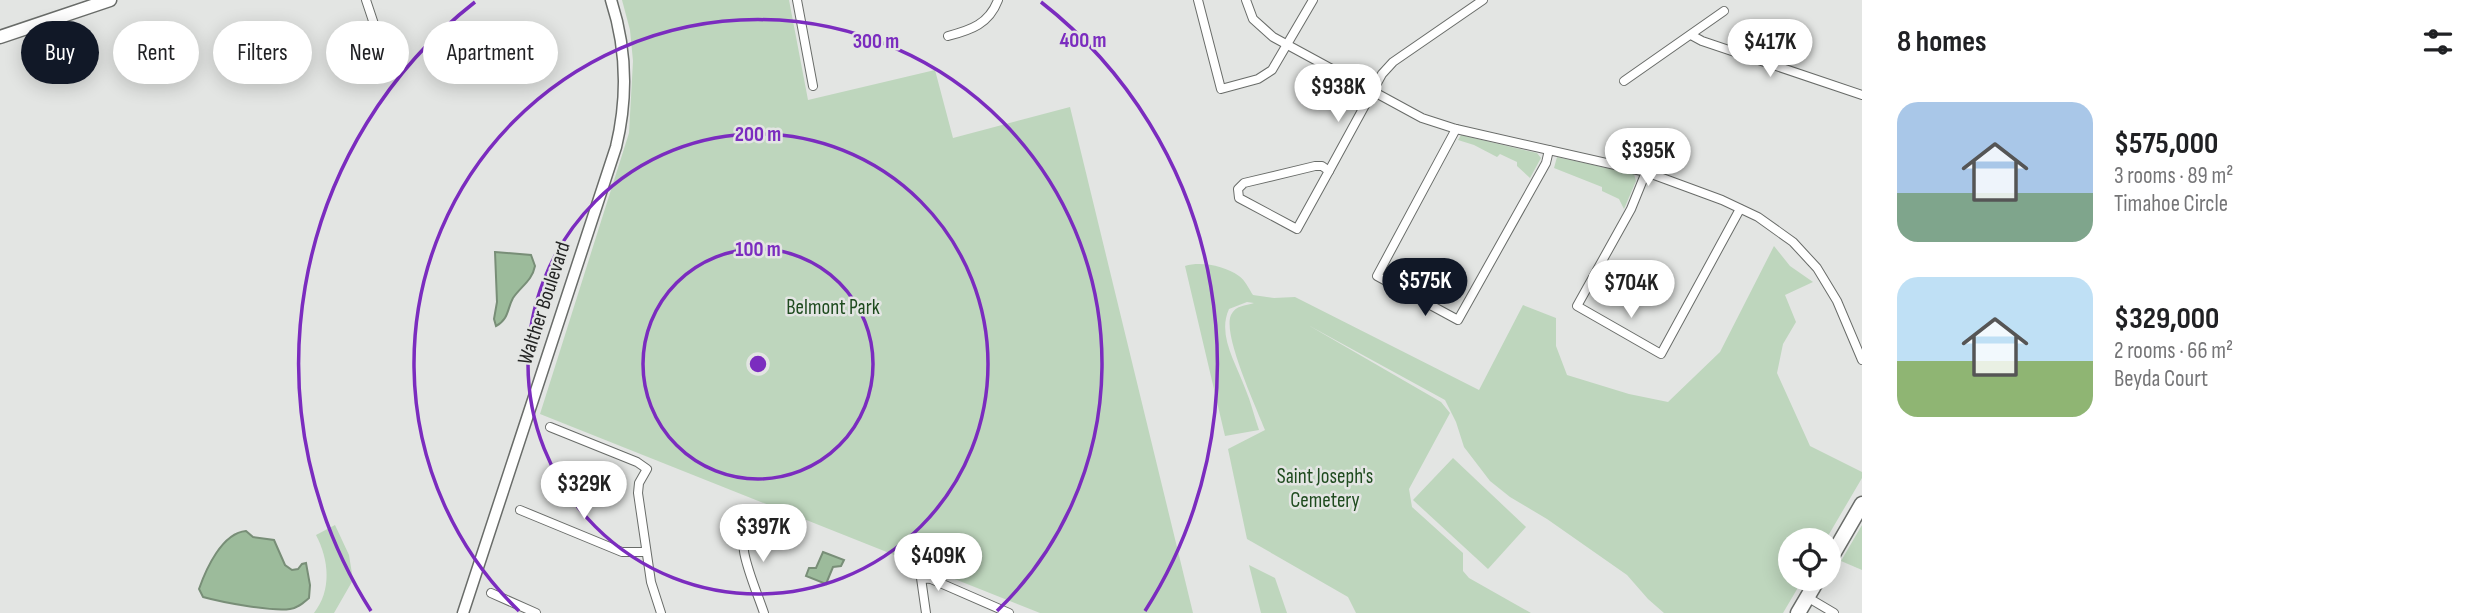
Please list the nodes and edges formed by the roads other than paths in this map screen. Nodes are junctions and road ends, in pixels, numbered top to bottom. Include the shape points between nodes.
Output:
1 (110, 0) edge
2 (366, 0) edge
3 (611, 0) edge
4 (797, 0) edge
5 (998, 0) edge
6 (1198, 0) edge
7 (1246, 0) edge
8 (1313, 0) edge
9 (1483, 0) edge
10 (1724, 10) dead end
11 (373, 21) edge
12 (1691, 35) junction
13 (948, 36) dead end
14 (0, 37) edge
15 (1288, 46) junction
16 (1624, 81) dead end
17 (813, 86) dead end
18 (1372, 91) junction
19 (1862, 94) edge
20 (1456, 129) junction
21 (1549, 150) junction
22 (1329, 170) junction
23 (1646, 172) junction
24 (1740, 209) junction
25 (1862, 360) edge
26 (550, 427) dead end
27 (1862, 504) edge
28 (520, 510) dead end
29 (746, 513) dead end
30 (1841, 540) edge
31 (646, 552) junction
32 (1812, 591) edge
33 (491, 593) dead end
34 (1805, 607) edge
35 (463, 613) edge
36 (536, 613) edge
37 (661, 613) edge
38 (764, 613) edge
39 (926, 613) edge
40 (1009, 613) edge
41 (1834, 613) edge

1 - 14 main road
2 - 11 street
3 - 35 main road, Walther Boulevard via 624,69 624,109 616,146
4 - 17 street
5 - 13 street via 986,20
6 - 15 street via 1221,89 1265,75
7 - 15 street via 1257,24
8 - 15 street
9 - 18 street via 1393,62
10 - 12 street
12 - 16 street
12 - 19 street
15 - 18 street
18 - 20 street via 1422,118
18 - 22 street
20 - 21 street
20 - 21 street via 1377,276 1458,320
21 - 23 street
22 - 22 street via 1297,229 1242,201 1238,193 1244,183 1322,166
23 - 24 street
23 - 24 street via 1631,209 1577,306 1661,354
24 - 25 street via 1784,234 1817,268
26 - 31 street via 647,468 638,489
27 - 30 highway
28 - 31 street via 622,552
29 - 38 street via 743,537
31 - 37 street
32 - 34 highway
33 - 36 street
34 - 41 street
39 - 40 street via 921,578

